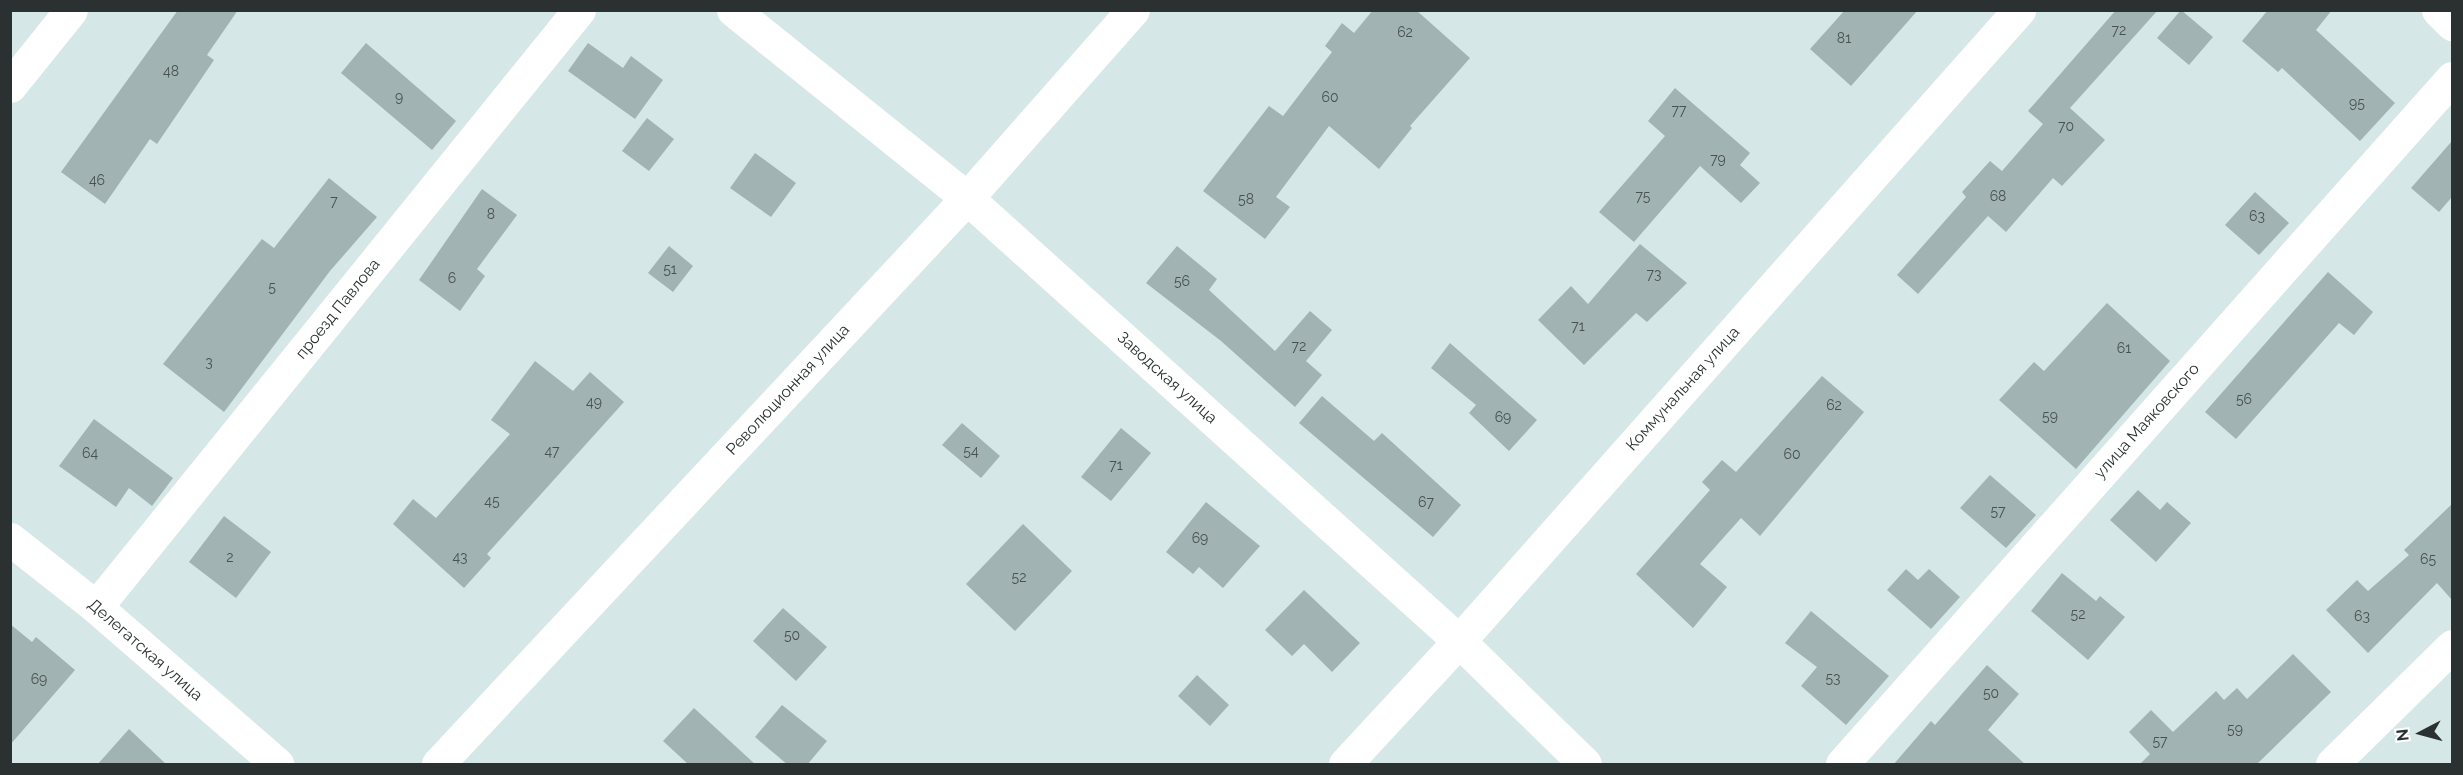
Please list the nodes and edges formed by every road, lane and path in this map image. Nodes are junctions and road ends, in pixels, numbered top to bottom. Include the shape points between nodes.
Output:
1 (71, 10) edge
2 (579, 10) edge
3 (733, 10) edge
4 (1133, 10) edge
5 (2019, 10) edge
6 (2438, 10) edge
7 (2452, 24) edge
8 (2452, 78) edge
9 (10, 86) edge
10 (967, 198) junction
11 (10, 539) edge
12 (96, 607) junction
13 (1459, 641) junction
14 (2452, 646) edge
15 (277, 765) edge
16 (438, 765) edge
17 (1345, 765) edge
18 (1585, 765) edge
19 (1842, 765) edge
20 (2332, 765) edge

1 - 9 street
2 - 12 street, проезд Павлова
3 - 10 street, Заводская улица
4 - 10 street, Революционная улица
5 - 13 street, Коммунальная улица
6 - 7 street
8 - 19 street, улица Маяковского
10 - 13 street, Заводская улица
10 - 16 street, Революционная улица
11 - 12 street, Делегатская улица
12 - 15 street, Делегатская улица
13 - 17 street, Коммунальная улица
13 - 18 street, Заводская улица
14 - 20 street

